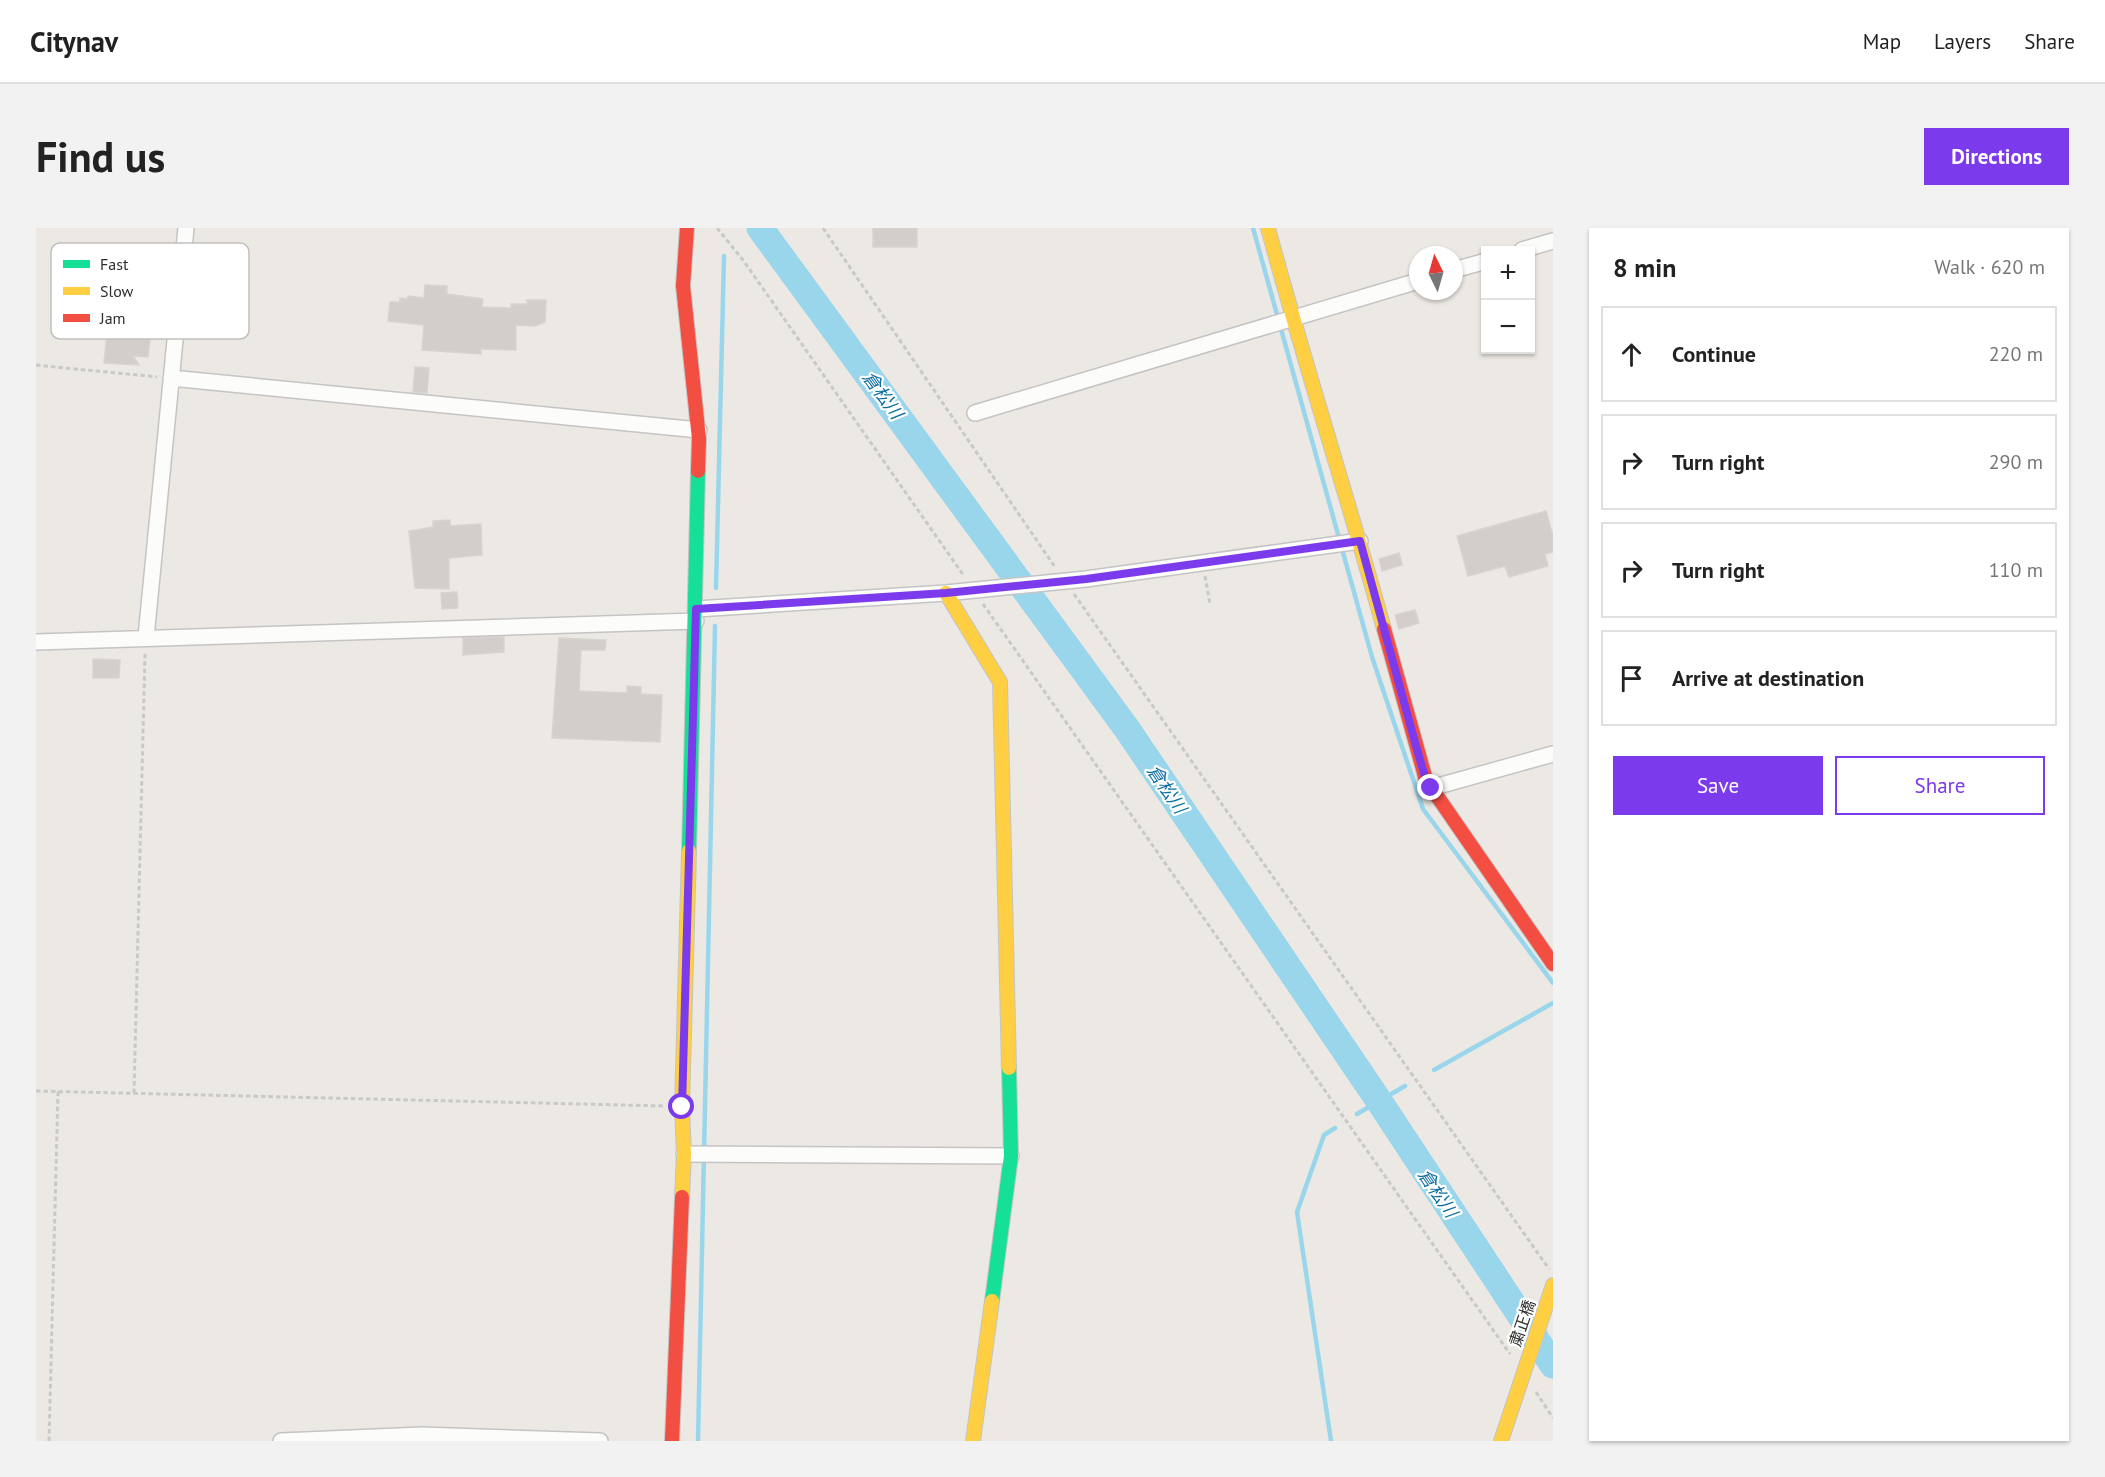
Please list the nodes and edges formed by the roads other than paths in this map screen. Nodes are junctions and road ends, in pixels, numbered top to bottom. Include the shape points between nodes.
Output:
1 (186, 228) edge
2 (687, 228) edge
3 (1268, 228) edge
4 (1553, 242) edge
5 (184, 243) edge
6 (1535, 247) edge
7 (1481, 262) edge
8 (1463, 267) edge
9 (1409, 284) edge
10 (1292, 317) junction
11 (175, 339) edge
12 (171, 378) junction
13 (975, 413) dead end
14 (699, 430) junction
15 (1355, 542) junction
16 (946, 593) junction
17 (696, 615) junction
18 (146, 637) junction
19 (36, 642) edge
20 (1553, 754) edge
21 (1431, 788) junction
22 (1553, 964) edge
23 (689, 1154) junction
24 (1011, 1156) junction
25 (1553, 1284) edge
26 (281, 1441) edge
27 (600, 1441) edge
28 (672, 1441) edge
29 (973, 1441) edge
30 (1501, 1441) edge

1 - 5 street
2 - 14 street via 683,286
3 - 10 street
4 - 6 street
7 - 8 street
9 - 10 street
10 - 13 street
10 - 15 street
11 - 12 street
12 - 14 street
12 - 18 street
14 - 17 street
15 - 16 street via 1086,579
15 - 21 street
16 - 17 street
16 - 24 street via 1000,681
17 - 18 street
17 - 23 street via 682,1107
18 - 19 street
20 - 21 street
21 - 22 street
23 - 24 street
23 - 28 street
24 - 29 street
25 - 30 street, 粛正橋
26 - 27 street via 422,1435

